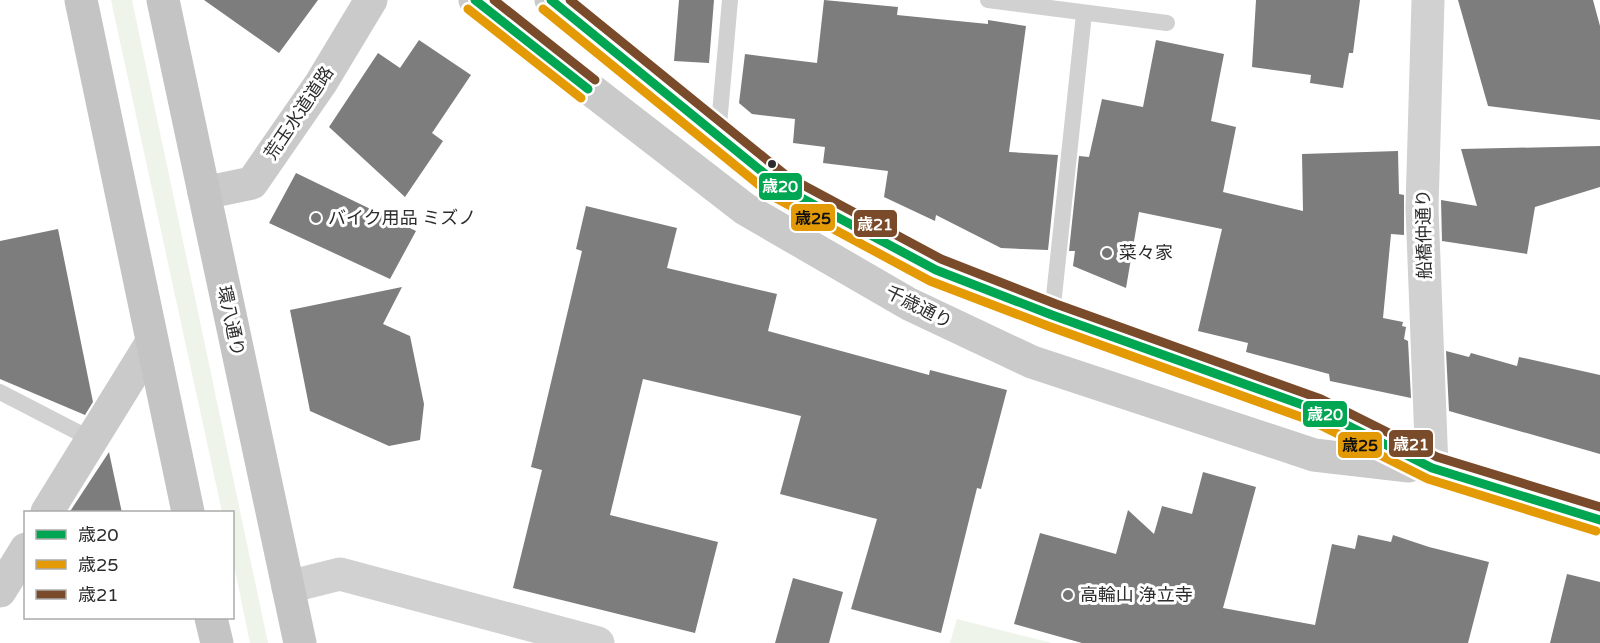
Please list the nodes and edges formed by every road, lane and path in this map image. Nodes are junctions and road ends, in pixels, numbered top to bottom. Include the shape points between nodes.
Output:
1 (81, 0) edge
2 (163, 0) edge
3 (371, 0) edge
4 (475, 0) edge
5 (551, 0) edge
6 (730, 0) edge
7 (988, 0) edge
8 (1428, 0) edge
9 (1084, 14) junction
10 (1167, 23) dead end
11 (718, 135) junction
12 (204, 193) junction
13 (1052, 315) junction
14 (152, 342) junction
15 (0, 392) edge
16 (91, 439) junction
17 (1432, 468) junction
18 (48, 511) edge
19 (188, 511) edge
20 (1600, 520) edge
21 (24, 552) edge
22 (288, 587) junction
23 (0, 591) edge
24 (211, 619) edge
25 (217, 643) edge
26 (300, 643) edge
27 (598, 643) edge

1 - 14 main road
2 - 12 main road, 環八通り
3 - 12 street, 荒玉水道道路 via 321,83 252,183
4 - 17 street, 千歳通り via 745,209 909,304 1032,362 1314,455
5 - 11 street, 千歳通り
6 - 11 lane
7 - 9 lane
8 - 17 street, 船橋仲通り via 1422,208
9 - 10 lane
9 - 13 lane
11 - 13 street, 千歳通り via 782,187 936,270
12 - 22 main road, 環八通り
13 - 17 street, 千歳通り via 1317,410
14 - 16 street
14 - 19 main road
15 - 16 lane
16 - 18 street
17 - 20 street, 千歳通り
21 - 23 street
22 - 26 main road, 環八通り
22 - 27 street via 340,574
24 - 25 main road

